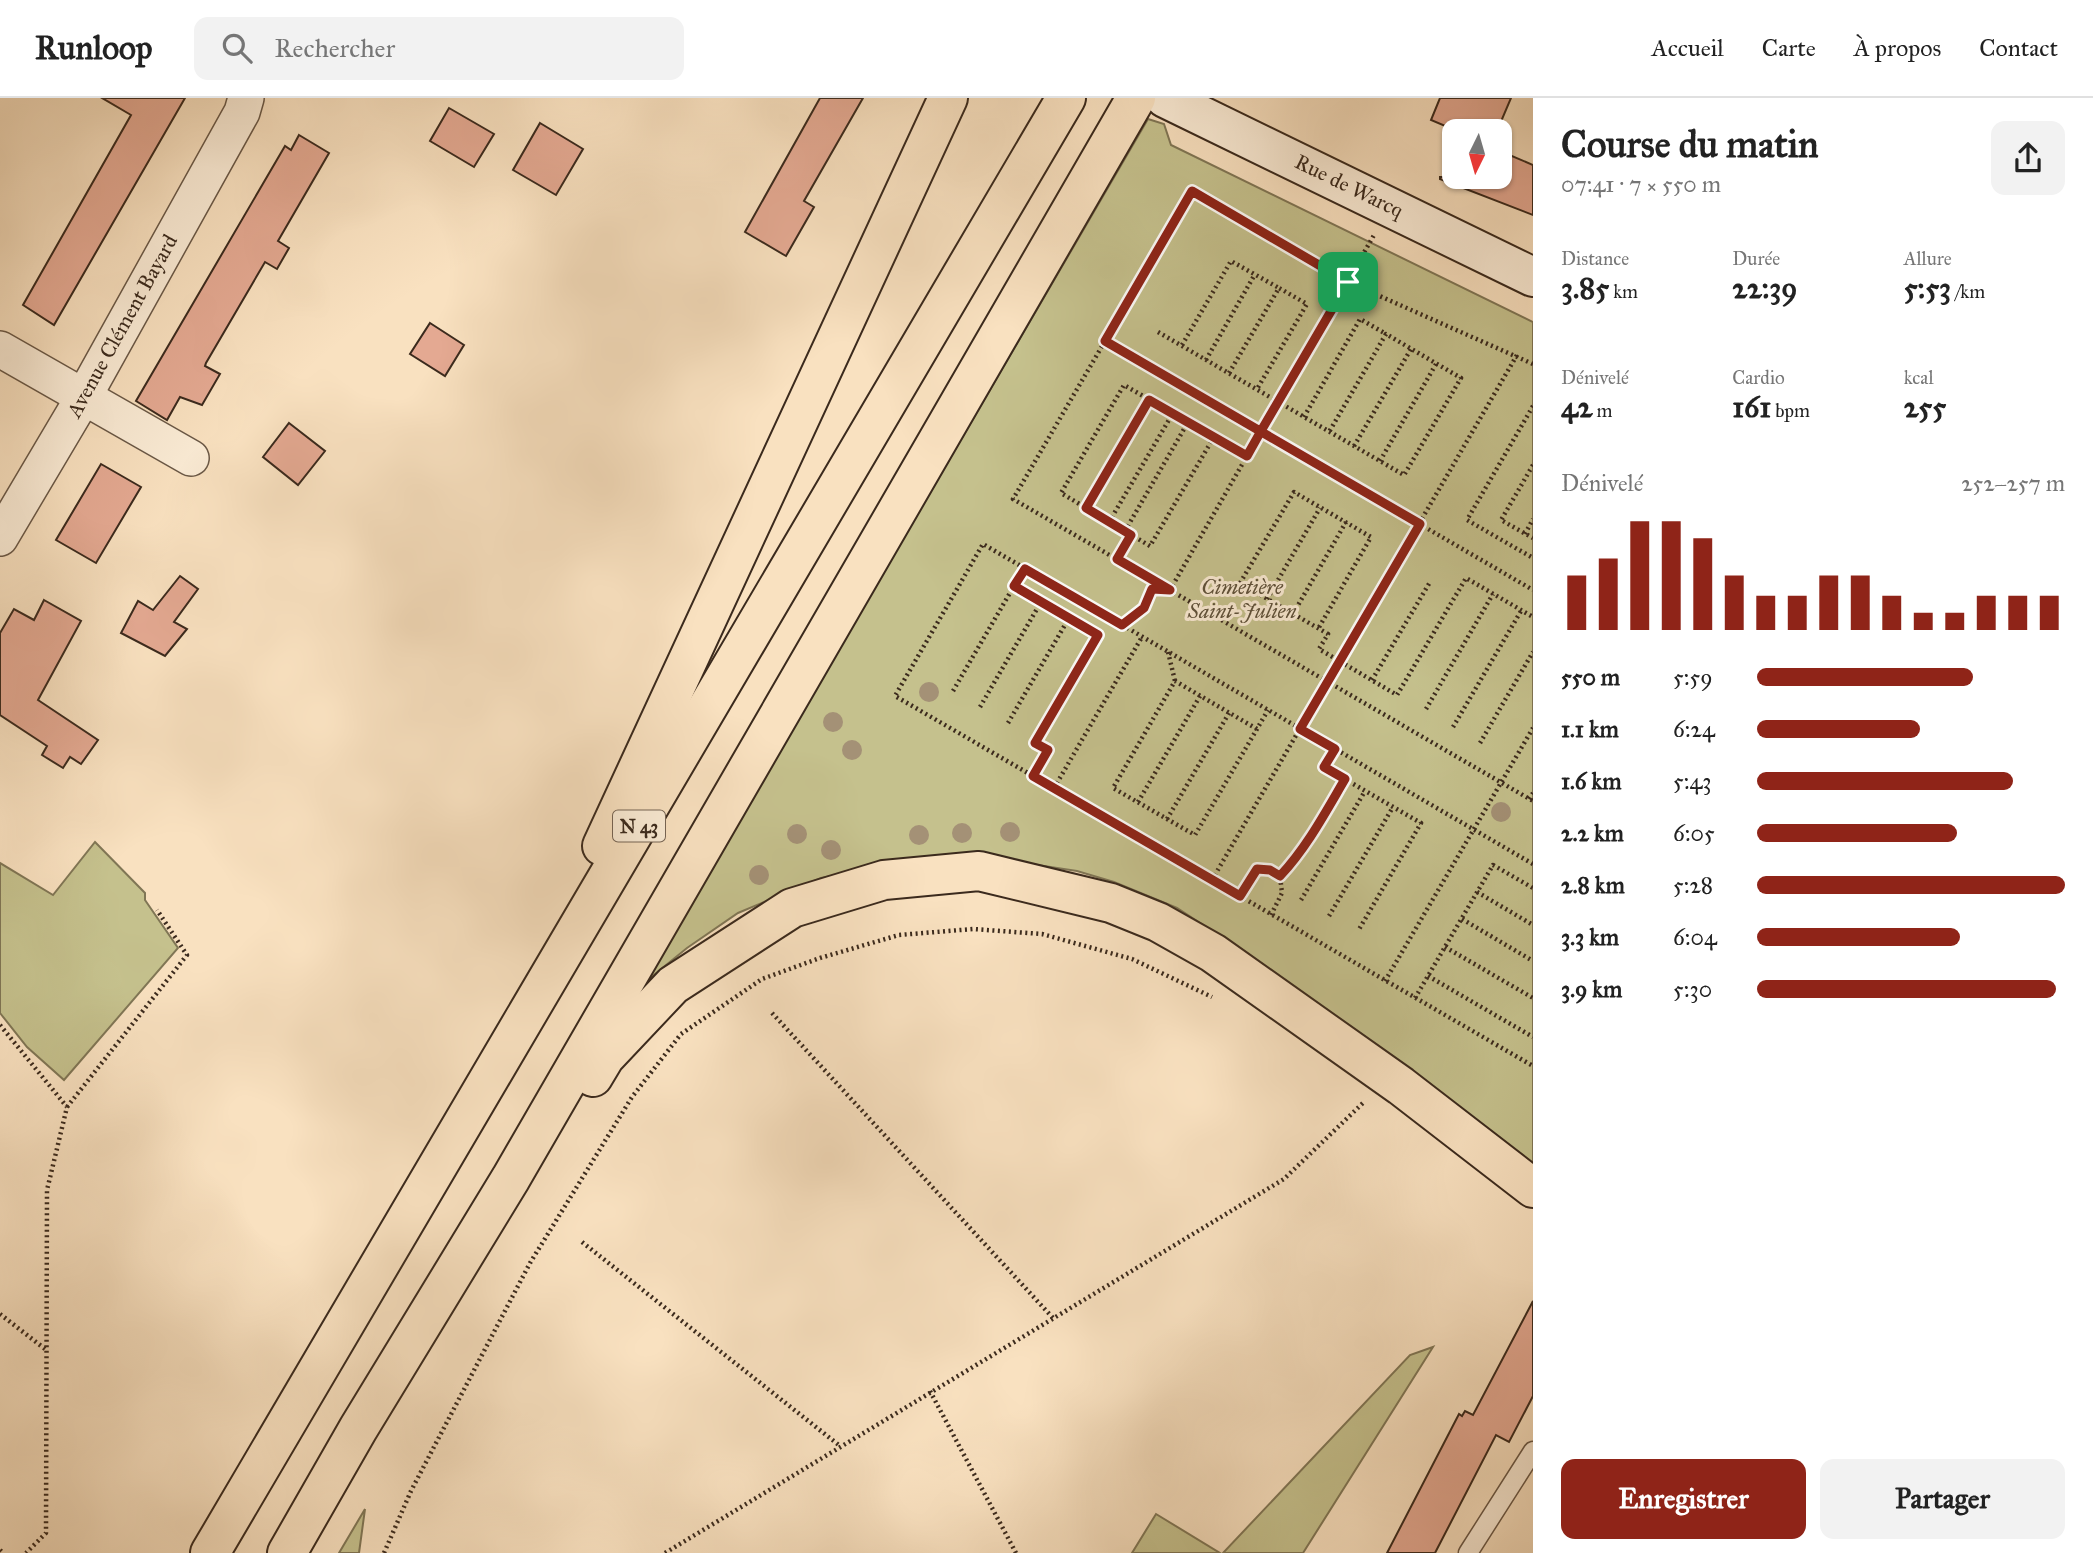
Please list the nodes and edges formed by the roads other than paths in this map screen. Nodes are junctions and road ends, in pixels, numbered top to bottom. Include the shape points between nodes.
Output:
1 (948, 98) edge
2 (1066, 98) edge
3 (1136, 98) edge
4 (1165, 98) edge
5 (244, 105) edge
6 (1533, 277) edge
7 (0, 349) edge
8 (83, 398) junction
9 (191, 458) dead end
10 (0, 538) edge
11 (440, 1165) junction
12 (1533, 1188) edge
13 (1533, 1451) edge
14 (210, 1553) edge
15 (287, 1553) edge
16 (295, 1553) edge
17 (1468, 1553) edge

1 - 11 highway via 586,881
2 - 11 highway, N 43
3 - 15 highway via 518,1167
4 - 6 main road, Rue de Warcq
5 - 8 street, Avenue Clément Bayard
7 - 8 street
8 - 9 street
8 - 10 street, Avenue Clément Bayard
11 - 14 highway, N 43
12 - 16 highway via 1401,1086 1213,953 1158,922 1111,903 979,871 884,880 792,908 673,985 605,1057 373,1439
13 - 17 lane

